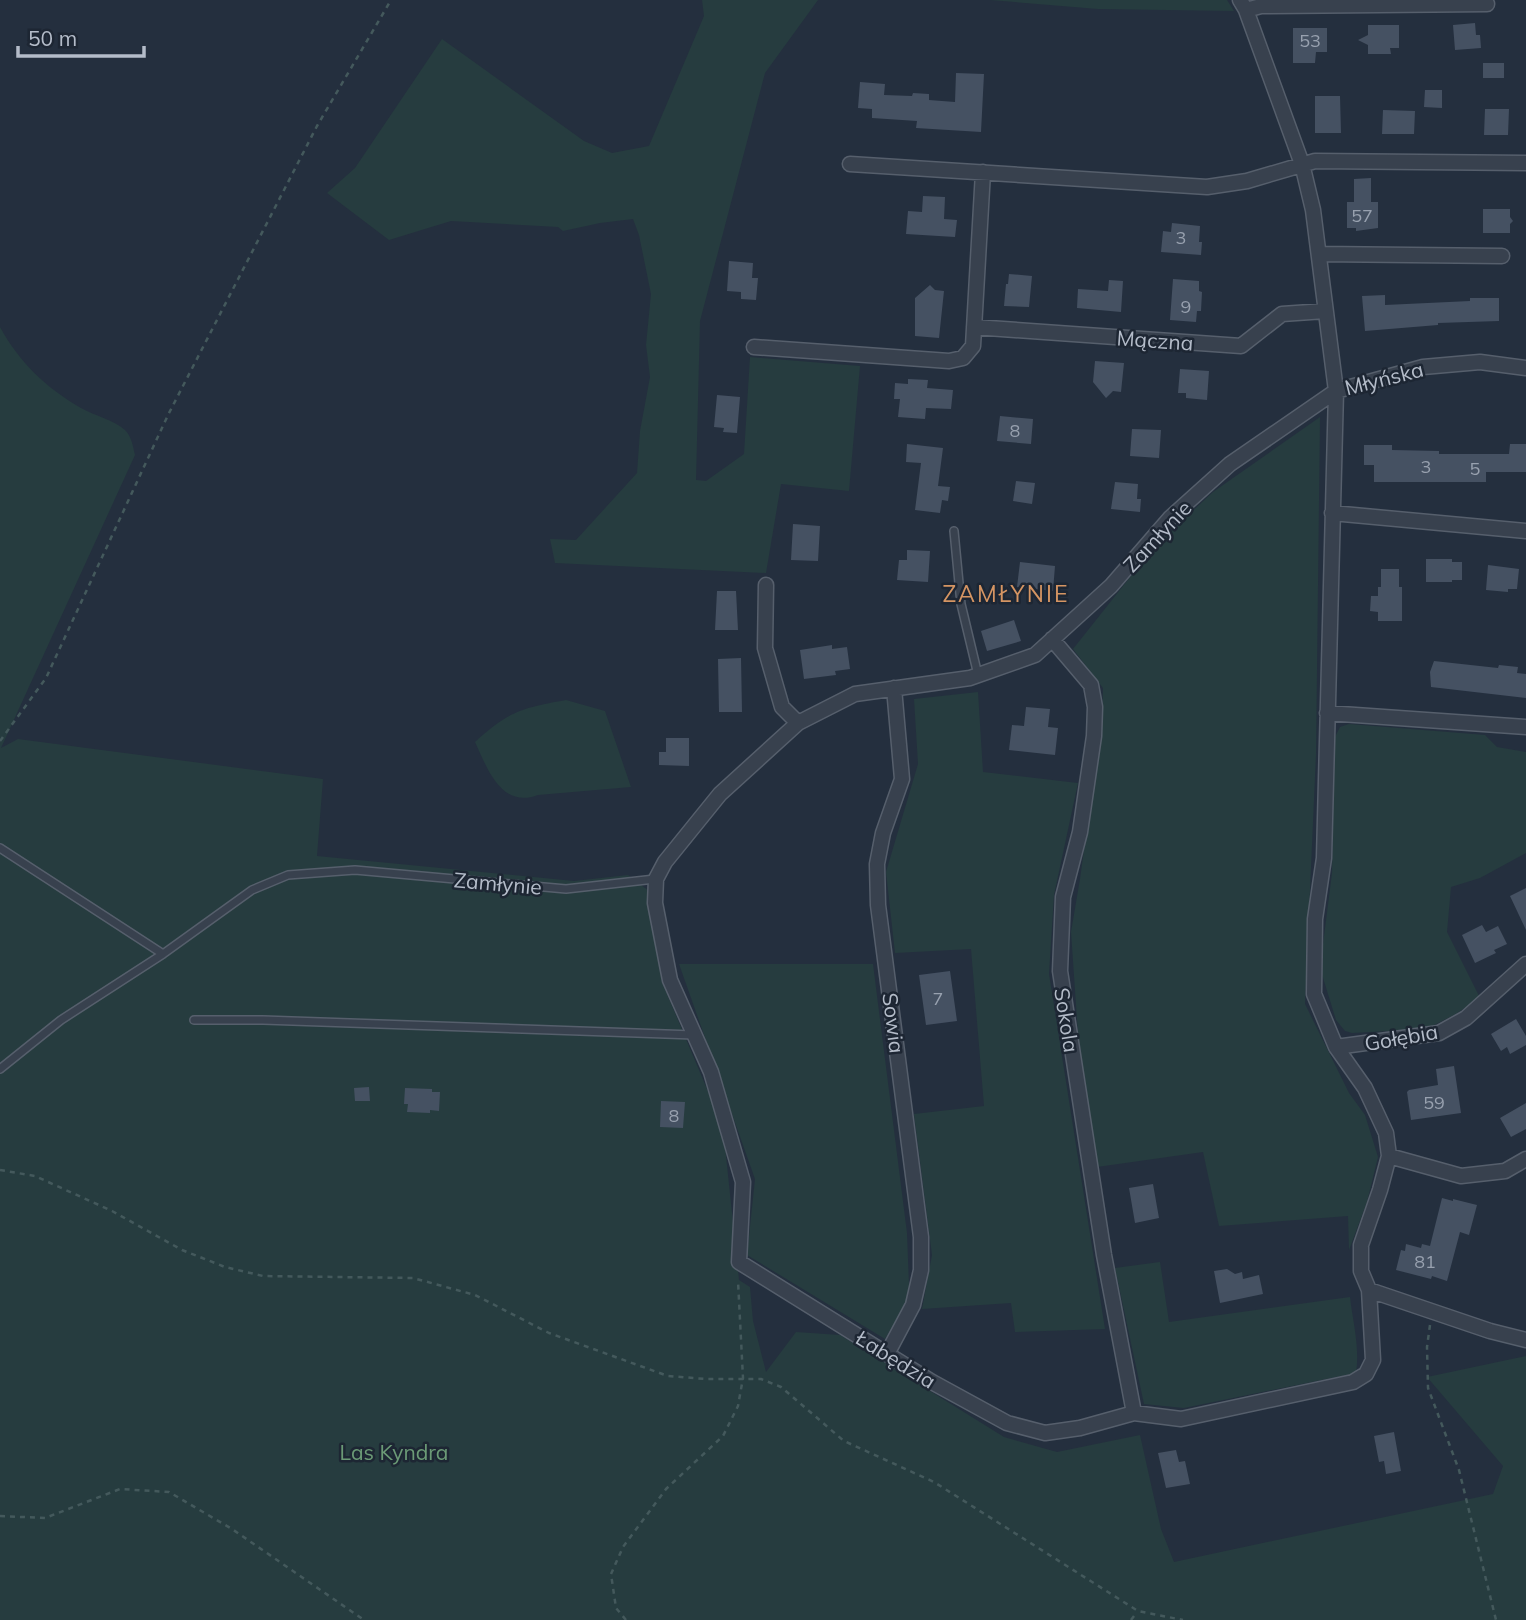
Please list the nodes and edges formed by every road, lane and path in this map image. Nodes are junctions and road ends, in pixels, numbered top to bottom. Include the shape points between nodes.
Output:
1 (391, 0) edge
2 (1487, 4) dead end
3 (1243, 5) edge
4 (1526, 163) edge
5 (850, 164) dead end
6 (1302, 164) junction
7 (983, 172) junction
8 (1321, 254) junction
9 (1502, 256) dead end
10 (1325, 311) junction
11 (974, 327) junction
12 (754, 347) dead end
13 (1526, 368) edge
14 (1336, 391) junction
15 (1332, 513) junction
16 (954, 531) dead end
17 (1526, 531) edge
18 (766, 585) dead end
19 (1052, 639) junction
20 (978, 675) junction
21 (894, 688) junction
22 (1326, 713) junction
23 (798, 723) junction
24 (1526, 727) edge
25 (0, 741) edge
26 (0, 848) edge
27 (656, 879) junction
28 (163, 954) junction
29 (1526, 964) edge
30 (194, 1020) dead end
31 (694, 1035) junction
32 (1336, 1046) junction
33 (0, 1069) edge
34 (1389, 1156) junction
35 (1526, 1158) edge
36 (0, 1170) edge
37 (1369, 1290) junction
38 (737, 1298) dead end
39 (1431, 1312) junction
40 (1526, 1340) edge
41 (887, 1353) junction
42 (743, 1378) junction
43 (1134, 1413) junction
44 (0, 1516) edge
45 (1138, 1611) junction
46 (363, 1620) edge
47 (626, 1620) edge
48 (1131, 1620) edge
49 (1183, 1620) edge
50 (1496, 1620) edge

1 - 25 path via 317,126 168,415 46,678
2 - 3 street
3 - 6 street, Młyńska
4 - 6 street
5 - 7 street
6 - 7 street via 1247,181 1207,187
6 - 8 street, Młyńska
7 - 11 street
8 - 9 street
8 - 10 street, Młyńska
10 - 11 street, Mączna via 1282,314 1241,346
10 - 14 street, Młyńska
11 - 12 street via 973,346 963,358 949,361
13 - 14 street, Młyńska via 1480,362 1433,366
14 - 15 street
14 - 19 street, Zamłynie via 1230,464 1170,518 1111,586
15 - 17 street
15 - 22 street
16 - 20 lane via 961,604
18 - 23 street via 765,648 782,707
19 - 20 street, Zamłynie via 1035,654
19 - 43 street, Sokola via 1091,685 1095,707 1080,832 1063,897 1060,971
20 - 21 street, Zamłynie
21 - 23 street, Zamłynie via 856,694
21 - 41 street, Sowia via 902,779 877,864 878,905 921,1259 914,1305
22 - 24 street
22 - 32 street via 1324,858 1315,919 1314,994
23 - 27 street, Zamłynie via 720,794
26 - 28 lane
27 - 28 lane, Zamłynie via 566,889 355,870 288,875 251,890
27 - 31 street, Łabędzia via 655,903 670,980
28 - 33 lane, Zamłynie via 61,1020
29 - 32 street, Gołębia via 1466,1018 1439,1034
30 - 31 lane
31 - 41 street, Łabędzia via 711,1072 743,1182 739,1262
32 - 34 street via 1365,1088 1385,1133
34 - 35 street via 1461,1176 1505,1171
34 - 37 street, Łabędzia via 1361,1245 1361,1271
36 - 42 path via 34,1176 225,1267 263,1276 414,1278 475,1295 549,1333 667,1376
37 - 39 street
37 - 43 street, Łabędzia via 1373,1360 1366,1374 1353,1382 1181,1419
38 - 42 path
39 - 40 street
39 - 50 path via 1428,1388 1459,1470
41 - 43 street, Łabędzia via 1007,1423 1045,1433
42 - 45 path via 761,1378 781,1387 844,1441 934,1482
42 - 47 path via 738,1406 723,1436 666,1489 623,1547 611,1574 616,1608
44 - 46 path via 45,1518 120,1489 169,1492 232,1529
45 - 48 path
45 - 49 path

